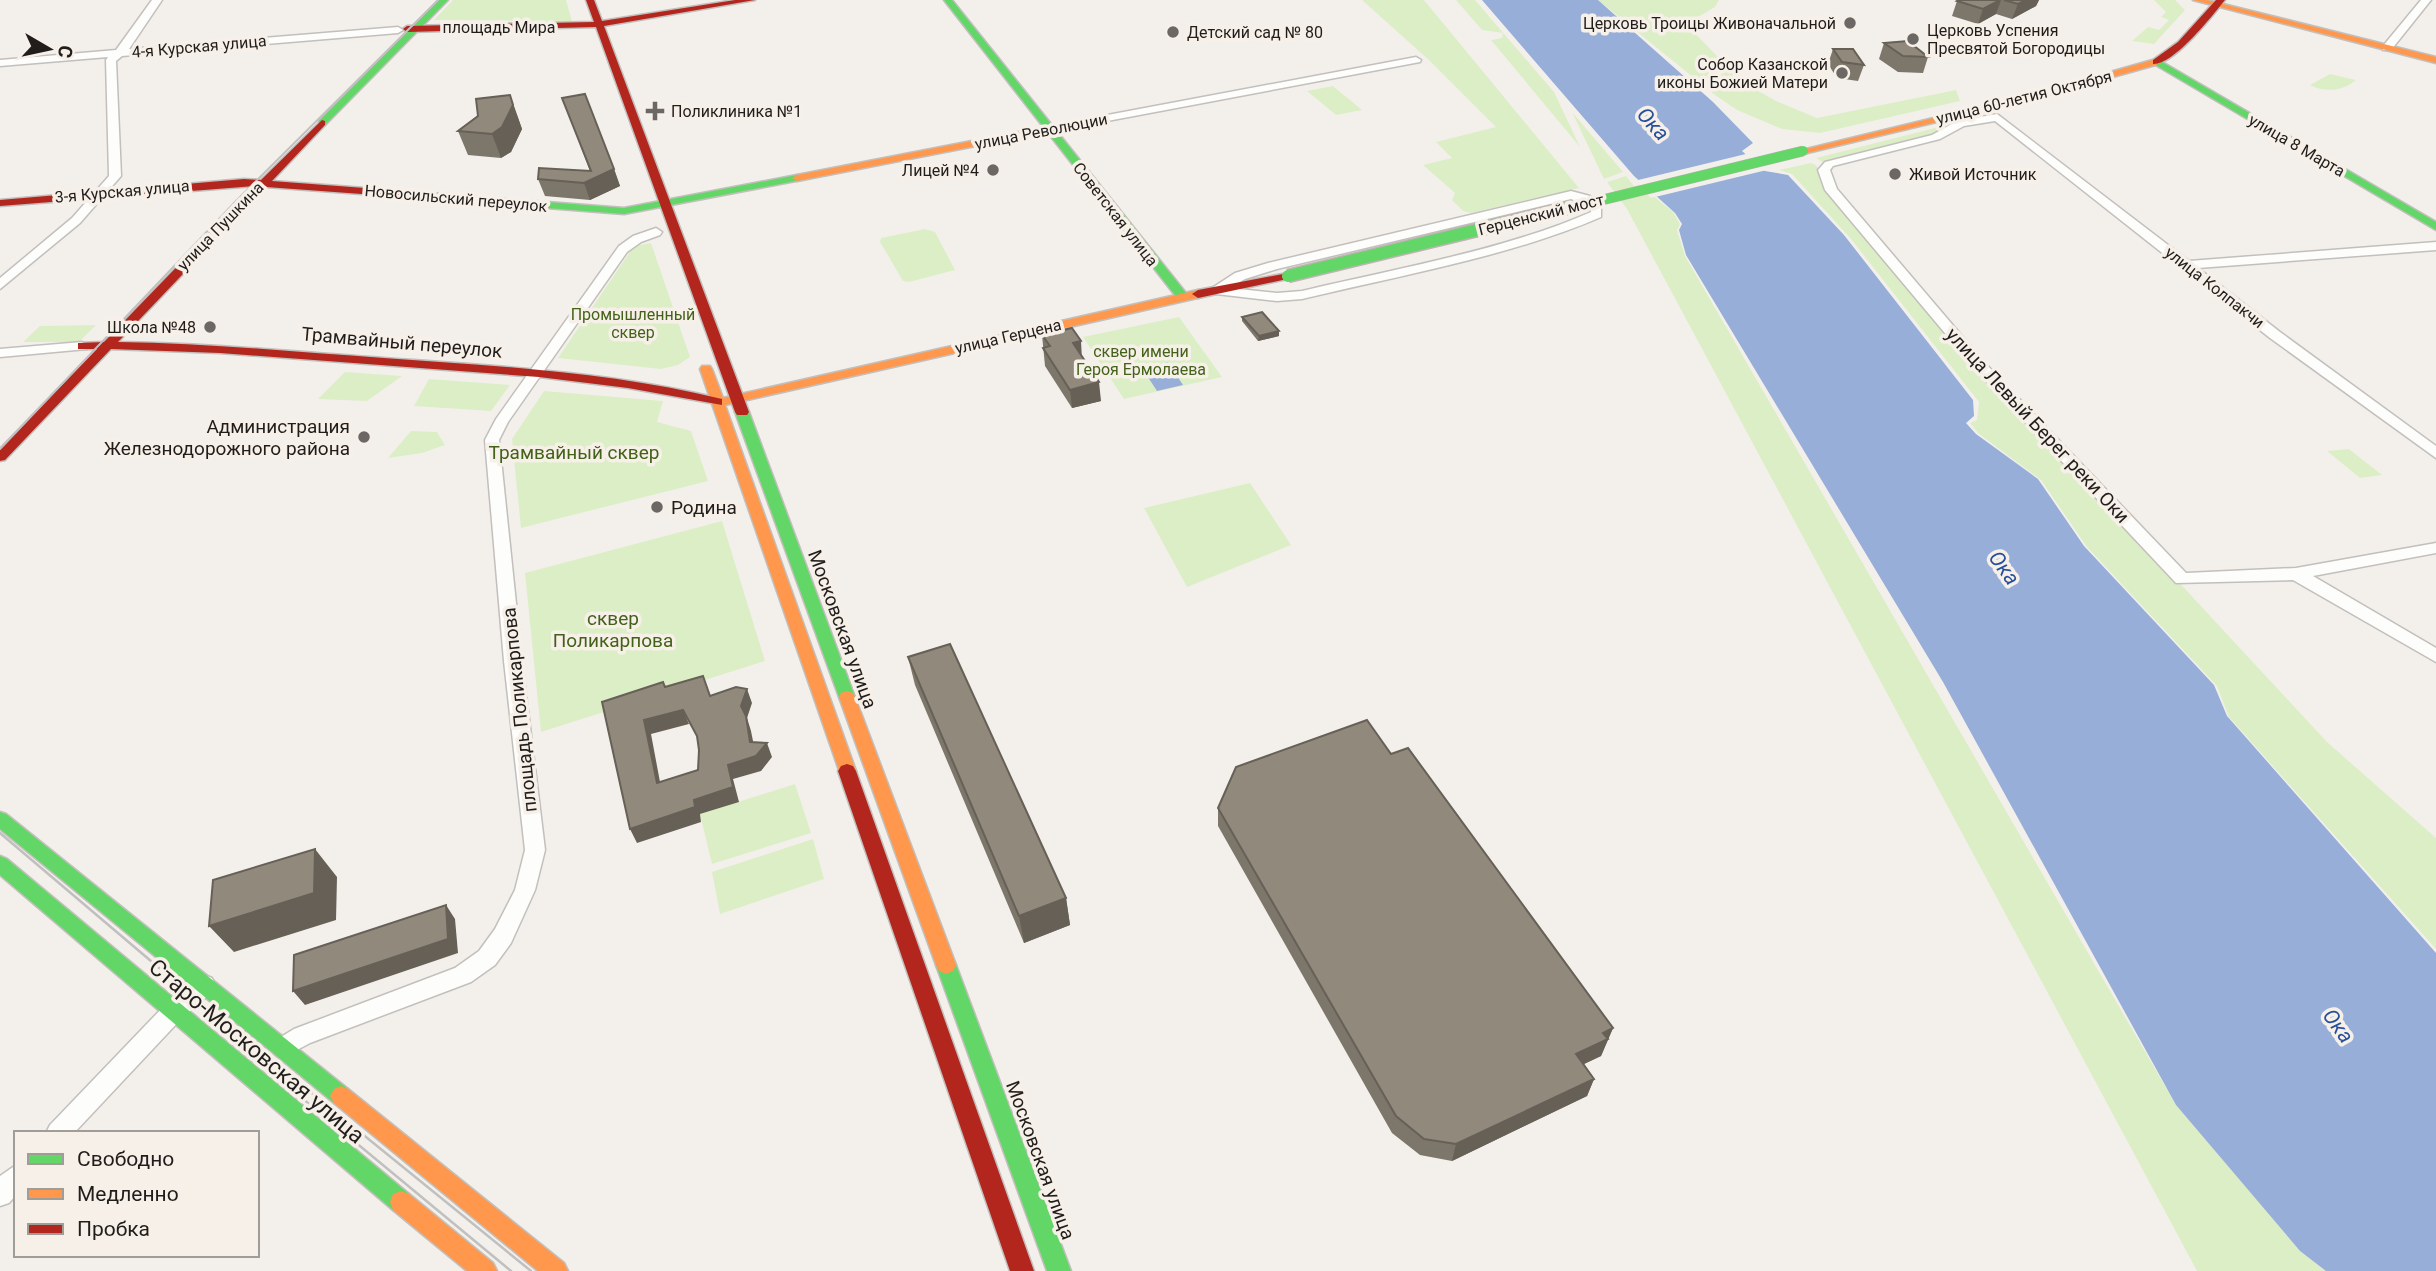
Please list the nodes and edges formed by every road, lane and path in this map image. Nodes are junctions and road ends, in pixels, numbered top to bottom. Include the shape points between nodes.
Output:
1 (156, 0) edge
2 (428, 0) edge
3 (444, 0) edge
4 (577, 0) edge
5 (590, 0) edge
6 (751, 0) edge
7 (948, 0) edge
8 (2197, 0) edge
9 (2426, 0) edge
10 (2219, 3) edge
11 (593, 24) junction
12 (415, 29) junction
13 (398, 30) junction
14 (2386, 48) junction
15 (119, 53) junction
16 (1416, 60) dead end
17 (2436, 60) edge
18 (2157, 62) junction
19 (0, 63) edge
20 (1049, 130) junction
21 (1803, 151) joint
22 (635, 169) dead end
23 (1827, 178) joint
24 (244, 182) junction
25 (262, 183) junction
26 (104, 192) junction
27 (645, 201) junction
28 (0, 203) edge
29 (667, 204) junction
30 (2436, 227) edge
31 (658, 238) joint
32 (187, 239) dead end
33 (2436, 246) edge
34 (2187, 265) junction
35 (1284, 277) junction
36 (0, 285) edge
37 (1216, 290) junction
38 (1298, 295) junction
39 (1182, 296) junction
40 (100, 339) junction
41 (82, 346) junction
42 (0, 353) edge
43 (700, 353) dead end
44 (66, 362) dead end
45 (535, 374) junction
46 (737, 399) junction
47 (717, 402) junction
48 (2436, 453) edge
49 (0, 457) edge
50 (2436, 548) edge
51 (2296, 574) junction
52 (2436, 656) edge
53 (0, 819) edge
54 (0, 864) edge
55 (204, 985) junction
56 (174, 1012) junction
57 (284, 1048) junction
58 (60, 1131) edge
59 (14, 1179) edge
60 (0, 1194) edge
61 (485, 1271) edge
62 (556, 1271) edge
63 (1022, 1271) edge
64 (1059, 1271) edge

1 - 15 street
2 - 13 main road, улица Пушкина
3 - 12 main road, улица Пушкина
4 - 11 main road, Московская улица
5 - 11 main road, Московская улица
6 - 11 main road, площадь Мира
7 - 20 main road, Советская улица
8 - 10 main road
9 - 14 street
10 - 14 main road
10 - 18 main road, улица 60-летия Октября via 2181,44
11 - 12 main road, площадь Мира
11 - 22 main road, Московская улица
11 - 29 main road, Московская улица
12 - 13 main road, площадь Мира
12 - 25 main road, улица Пушкина
13 - 15 street, 4-я Курская улица
13 - 24 main road, улица Пушкина
14 - 17 main road
15 - 19 street, 4-я Курская улица
15 - 26 street via 111,61 115,176
16 - 20 street, улица Революции
18 - 21 main road, улица 60-летия Октября
18 - 30 main road, улица 8 Марта
20 - 29 main road, улица Революции
20 - 39 main road, Советская улица
21 - 35 main road, Герценский мост, bridge
23 - 34 street, улица Колпакчи via 1824,170 1829,164 1936,137 1961,123 1997,117
23 - 51 street, улица Левый Берег реки Оки via 1831,190 1980,366 2182,579
24 - 25 main road, Новосильский переулок
24 - 26 main road, 3-я Курская улица
24 - 32 main road, улица Пушкина
25 - 27 main road, Новосильский переулок via 604,210
25 - 40 main road, улица Пушкина
26 - 28 main road, 3-я Курская улица
26 - 36 street
27 - 29 main road, Новосильский переулок
27 - 31 main road
29 - 46 main road, Московская улица
31 - 45 street, площадь Поликарпова via 629,244
33 - 34 street
34 - 48 street, улица Колпакчи
35 - 37 main road, улица Герцена
35 - 38 street via 1277,289
37 - 38 street
37 - 38 street via 1240,276 1318,254 1558,195 1586,199 1598,211 1587,221 1484,251
37 - 39 main road, улица Герцена
39 - 46 main road, улица Герцена
40 - 41 main road, Трамвайный переулок
40 - 45 main road, Трамвайный переулок
40 - 49 main road, улица Пушкина
41 - 42 street
41 - 44 main road
43 - 47 main road
45 - 47 main road, Трамвайный переулок via 678,391
45 - 57 street, площадь Поликарпова via 492,440 535,850 525,890 503,936 463,975
46 - 47 main road, улица Герцена
46 - 64 main road, Московская улица
47 - 63 main road
50 - 51 street, улица Левый Берег реки Оки
51 - 52 street
53 - 55 main road
54 - 56 main road, Старо-Московская улица
55 - 56 street
55 - 57 main road
56 - 58 street
56 - 61 main road, Старо-Московская улица
57 - 62 main road
59 - 60 street

